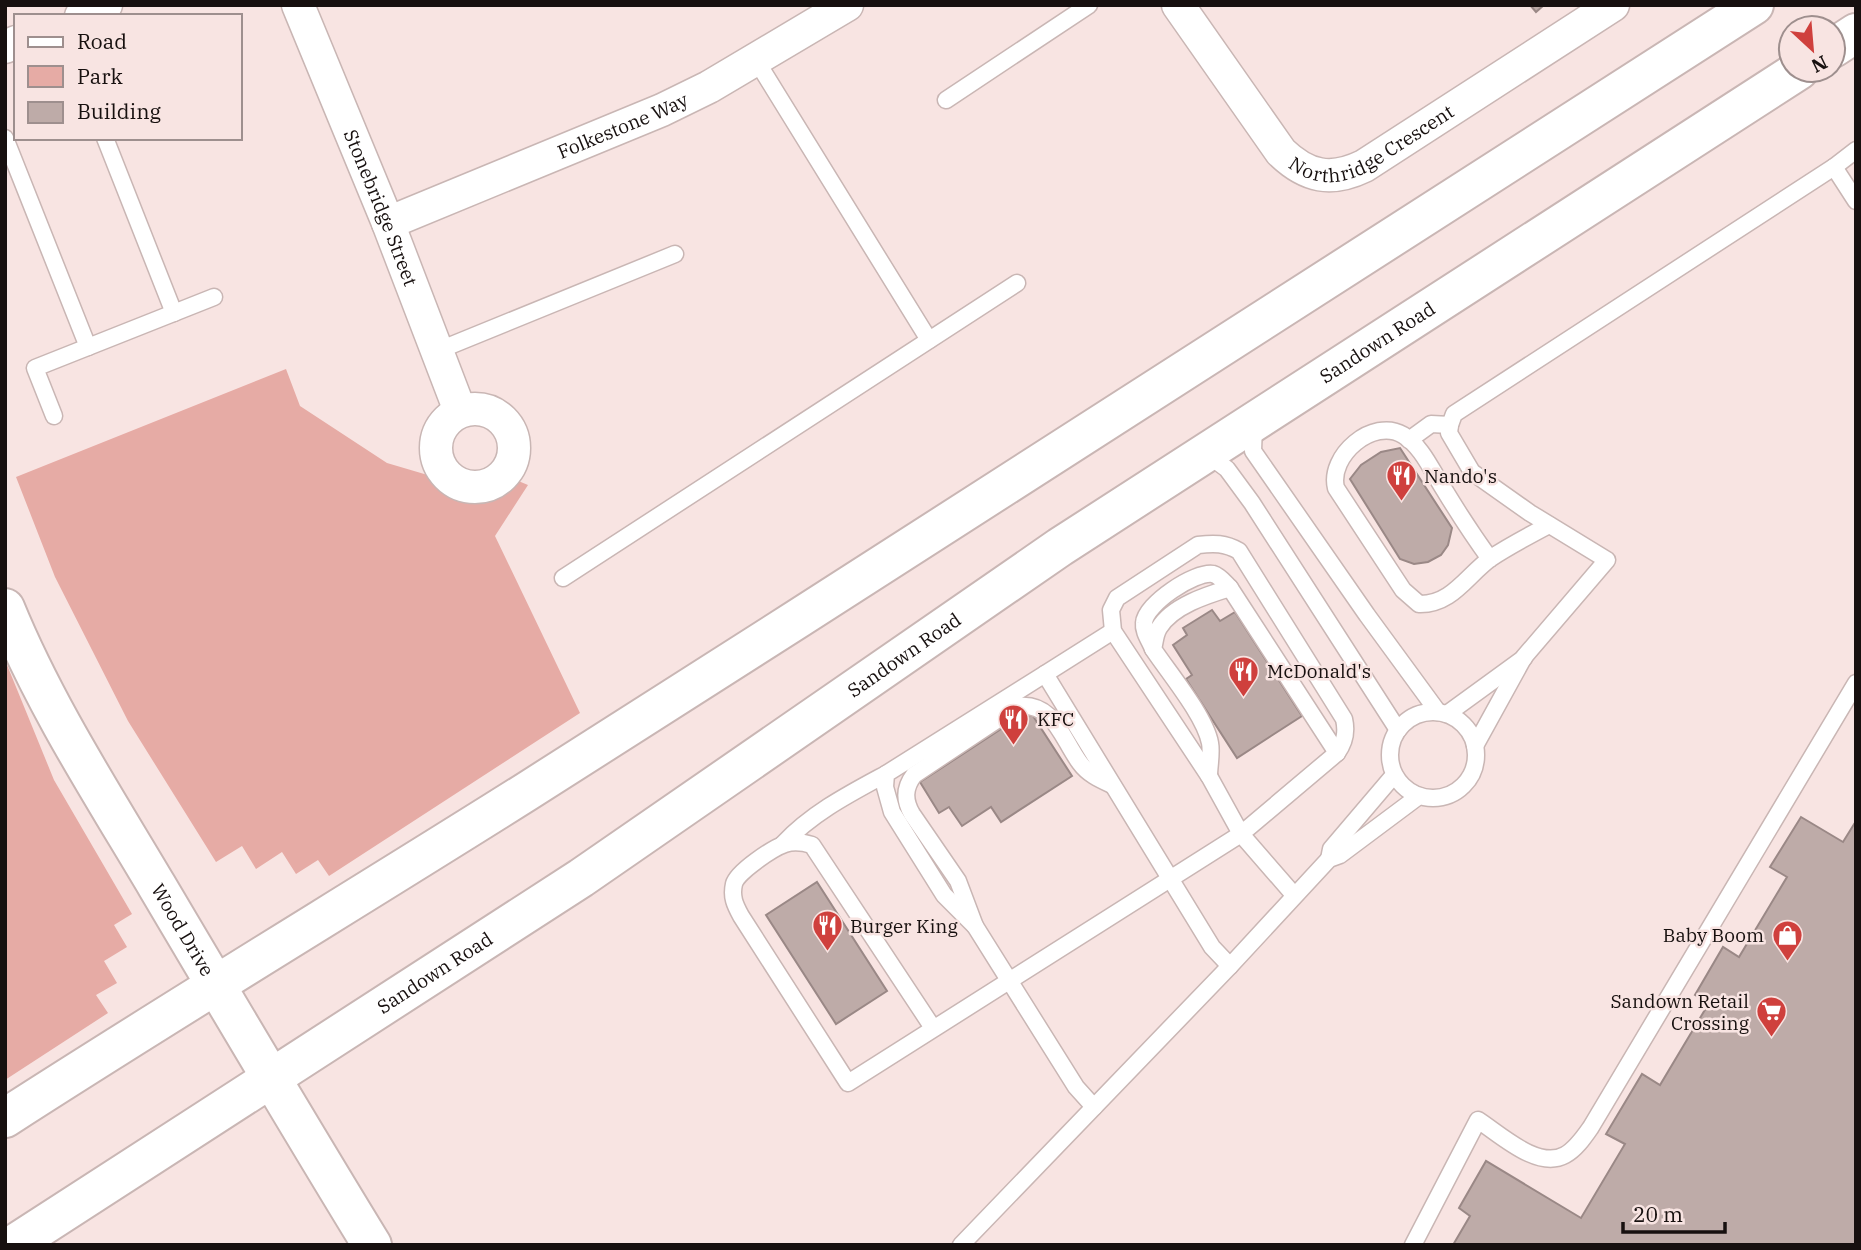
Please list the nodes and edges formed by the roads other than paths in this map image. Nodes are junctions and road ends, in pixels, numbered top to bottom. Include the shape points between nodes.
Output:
1 (107, 5) edge
2 (298, 5) edge
3 (847, 5) edge
4 (1089, 5) edge
5 (1178, 5) edge
6 (1613, 5) edge
7 (1754, 5) edge
8 (86, 14) edge
9 (756, 60) junction
10 (1777, 84) edge
11 (946, 100) dead end
12 (5, 138) edge
13 (106, 140) edge
14 (1856, 150) edge
15 (1834, 167) junction
16 (1856, 201) edge
17 (388, 223) junction
18 (675, 254) dead end
19 (1017, 284) dead end
20 (214, 297) dead end
21 (174, 313) junction
22 (929, 340) junction
23 (88, 347) junction
24 (437, 351) junction
25 (460, 411) dead end
26 (54, 416) dead end
27 (1255, 419) junction
28 (1450, 425) junction
29 (1409, 440) junction
30 (1204, 453) junction
31 (1549, 525) junction
32 (1490, 559) junction
33 (563, 578) dead end
34 (5, 608) edge
35 (1113, 631) junction
36 (1524, 657) junction
37 (1045, 674) junction
38 (1856, 682) edge
39 (1442, 713) junction
40 (1398, 730) junction
41 (1475, 746) junction
42 (1337, 753) junction
43 (886, 774) junction
44 (1394, 775) junction
45 (1209, 776) junction
46 (1112, 785) junction
47 (1419, 796) junction
48 (1241, 834) junction
49 (783, 844) junction
50 (1329, 859) junction
51 (1169, 879) junction
52 (1294, 895) junction
53 (975, 926) junction
54 (1230, 965) junction
55 (1009, 979) junction
56 (216, 983) junction
57 (933, 1028) junction
58 (270, 1079) junction
59 (1094, 1107) junction
60 (5, 1118) edge
61 (13, 1245) edge
62 (372, 1245) edge
63 (961, 1245) edge
64 (1413, 1245) edge

1 - 8 street
2 - 17 street, Stonebridge Street
3 - 9 street, Folkestone Way
4 - 11 lane
5 - 6 street, Northridge Crescent via 1281,152 1293,164 1327,176 1364,166
7 - 56 main road via 548,778
9 - 17 street, Folkestone Way via 662,110
9 - 22 lane
10 - 27 main road, Sandown Road
12 - 23 lane
13 - 21 lane
14 - 15 lane
15 - 16 lane
15 - 28 lane via 1463,407
17 - 24 street, Stonebridge Street
18 - 24 lane
19 - 22 lane
20 - 21 lane
21 - 23 lane
22 - 33 lane
23 - 26 lane via 35,368
24 - 25 street, Stonebridge Street
27 - 30 main road, Sandown Road
27 - 39 lane via 1253,451
28 - 29 lane via 1431,424
28 - 31 lane via 1452,440 1472,472
29 - 32 lane
29 - 32 lane via 1391,430 1357,440 1340,461 1334,481 1403,590 1419,604 1431,603 1450,596
30 - 40 lane via 1227,469 1252,503
30 - 58 main road, Sandown Road via 581,878
31 - 32 lane
31 - 36 lane via 1607,560
34 - 56 main road, Wood Drive via 70,741
35 - 37 lane
35 - 42 lane via 1111,610 1117,598 1199,545 1228,545 1239,551 1344,719 1345,734
35 - 45 lane
36 - 39 lane
36 - 41 lane
37 - 43 lane
37 - 46 lane
38 - 64 lane via 1577,1145 1565,1155 1532,1156 1478,1120
39 - 40 lane via 1411,717
39 - 41 lane via 1462,723
40 - 44 lane via 1390,747
41 - 47 lane via 1471,774 1458,790 1440,797
42 - 45 lane via 1230,588 1219,577 1202,575 1156,602 1143,621 1153,649 1196,712 1210,743
42 - 48 lane
43 - 49 lane via 831,805
43 - 53 lane via 892,812 944,895
44 - 47 lane
44 - 50 lane via 1331,849
45 - 48 lane
46 - 51 lane
46 - 53 lane via 1080,764 1052,718 1030,705 1018,706 914,775 907,787 908,806 958,881
47 - 50 lane
48 - 51 lane
48 - 52 lane
49 - 57 lane via 798,841 820,854
49 - 57 lane via 739,874 733,903 848,1083
50 - 52 lane
51 - 54 lane via 1212,947
51 - 55 lane
52 - 54 lane
53 - 55 lane
54 - 59 lane
55 - 57 lane
55 - 59 lane via 1076,1087
56 - 58 main road, Wood Drive
56 - 60 main road
58 - 61 main road, Sandown Road
58 - 62 main road, Wood Drive
59 - 63 lane

